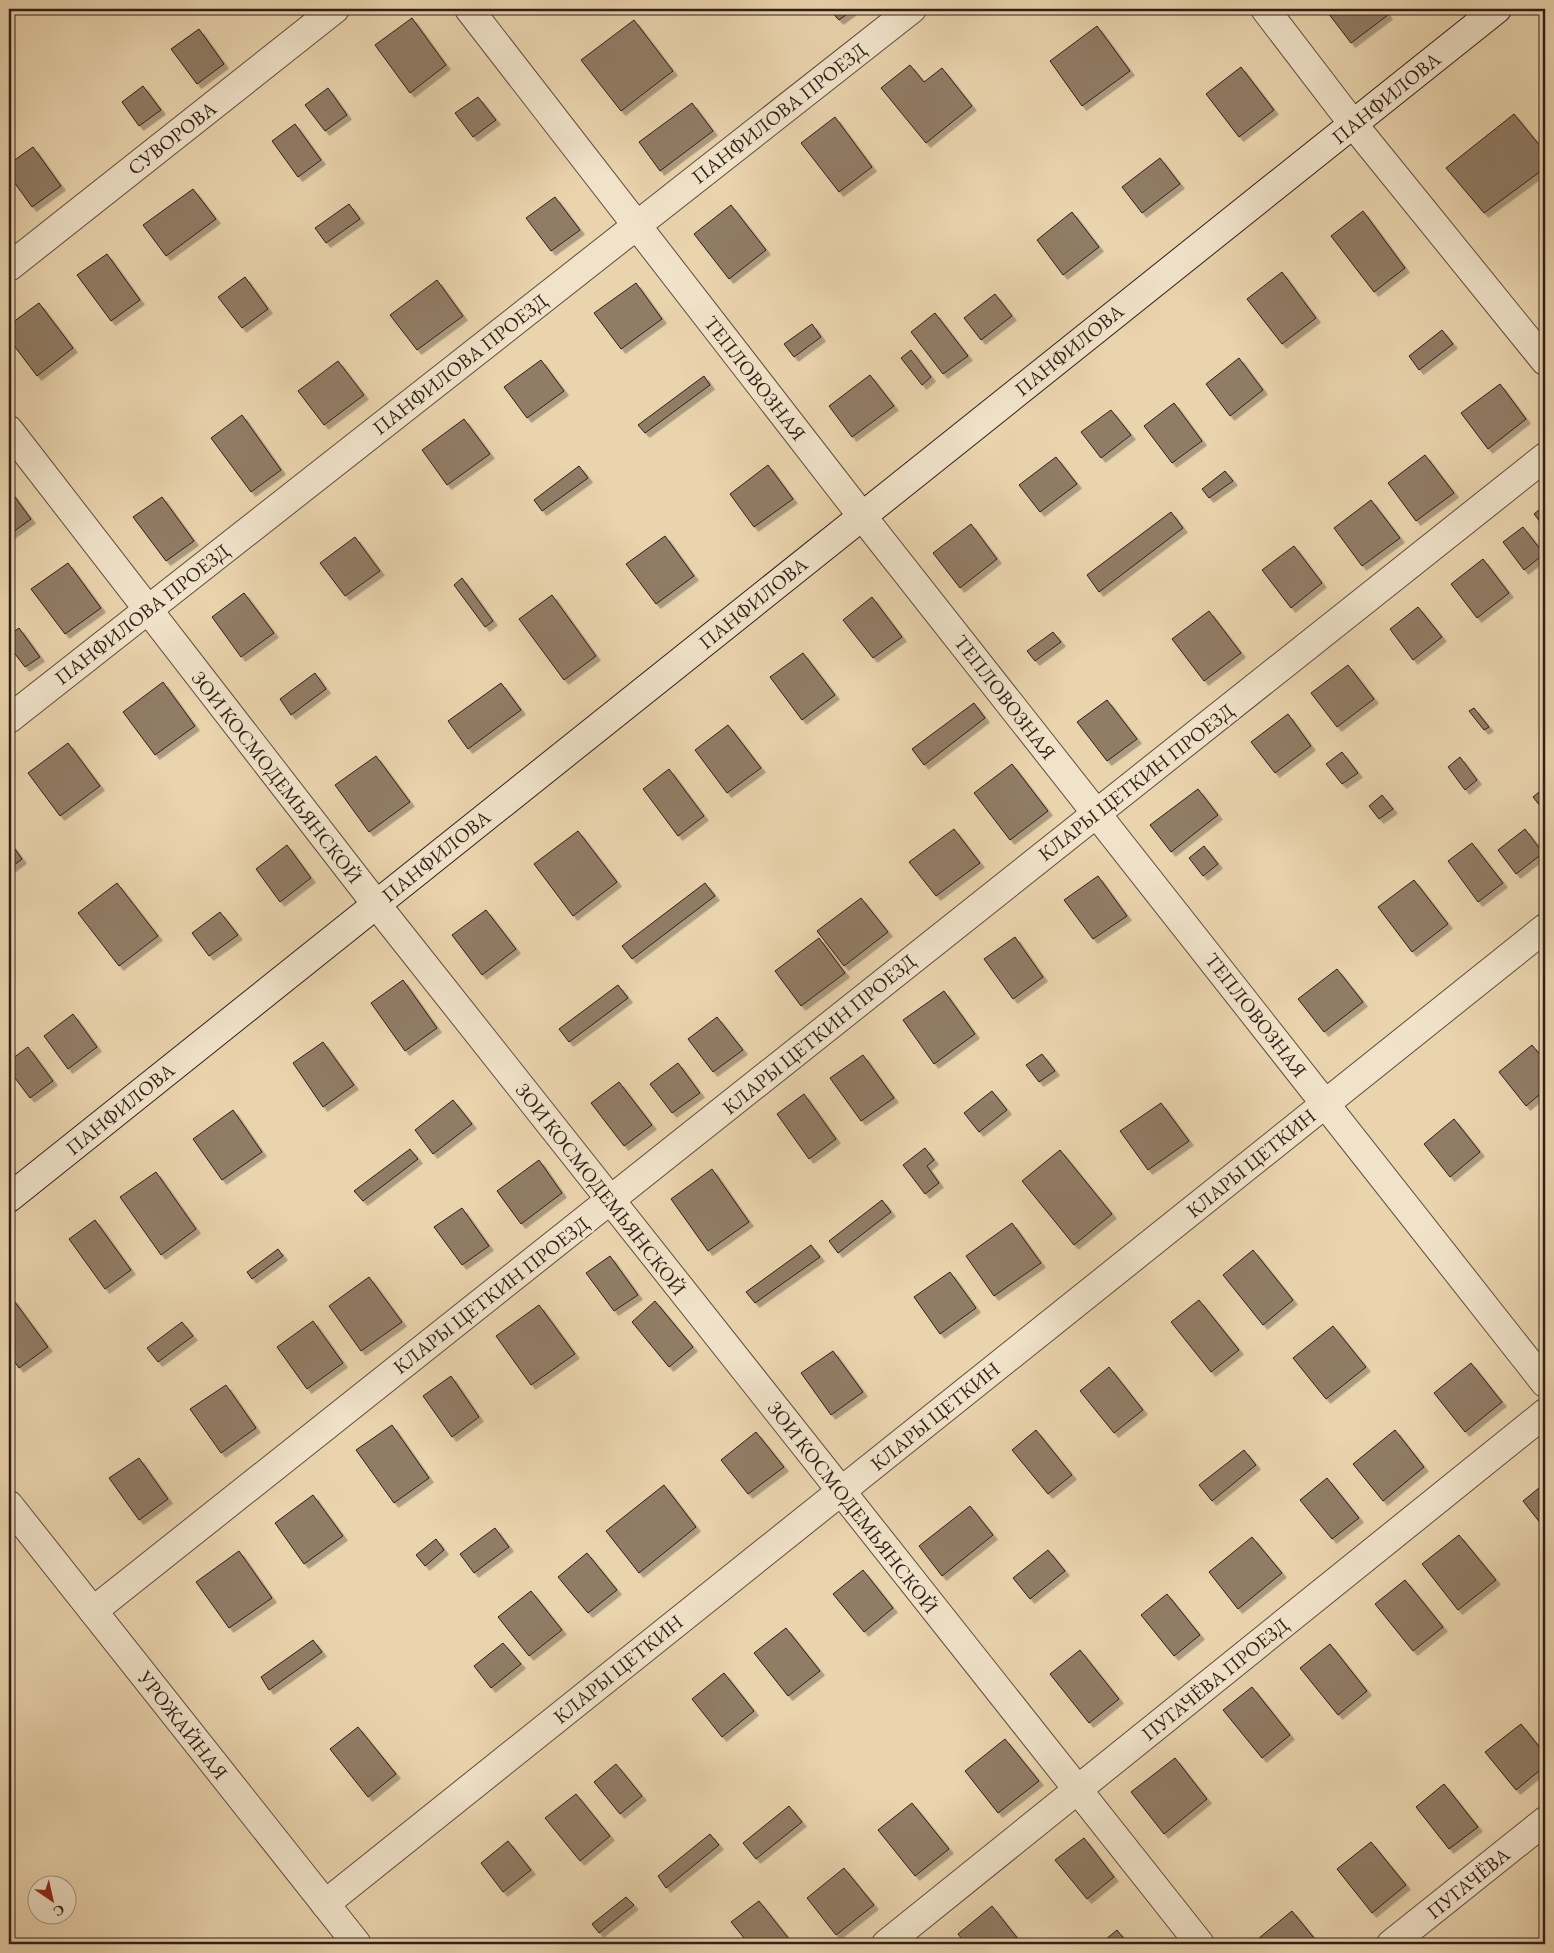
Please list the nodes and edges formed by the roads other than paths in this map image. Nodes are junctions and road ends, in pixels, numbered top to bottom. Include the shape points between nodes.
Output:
1 (335, 9) edge
2 (469, 9) edge
3 (912, 9) edge
4 (1264, 9) edge
5 (1497, 9) edge
6 (1353, 124) junction
7 (636, 225) junction
8 (9, 267) edge
9 (1545, 361) edge
10 (9, 430) edge
11 (1545, 456) edge
12 (862, 516) junction
13 (148, 610) junction
14 (9, 719) edge
15 (1096, 813) junction
16 (376, 904) junction
17 (1545, 928) edge
18 (1326, 1104) junction
19 (9, 1198) edge
20 (610, 1200) junction
21 (1545, 1383) edge
22 (1545, 1413) edge
23 (841, 1491) junction
24 (9, 1505) edge
25 (93, 1611) junction
26 (1077, 1790) junction
27 (1545, 1822) edge
28 (324, 1904) junction
29 (357, 1944) edge
30 (886, 1944) edge
31 (1200, 1944) edge
32 (1391, 1944) edge

1 - 8 street, СУВОРОВА
2 - 7 street, ТЕПЛОВОЗНАЯ
3 - 7 street, ПАНФИЛОВА ПРОЕЗД
4 - 6 street
5 - 6 street, ПАНФИЛОВА
6 - 9 street
6 - 12 street, ПАНФИЛОВА
7 - 12 street, ТЕПЛОВОЗНАЯ
7 - 13 street, ПАНФИЛОВА ПРОЕЗД
10 - 13 street, ЗОИ КОСМОДЕМЬЯНСКОЙ
11 - 15 street, КЛАРЫ ЦЕТКИН ПРОЕЗД
12 - 15 street, ТЕПЛОВОЗНАЯ
12 - 16 street, ПАНФИЛОВА
13 - 14 street, ПАНФИЛОВА ПРОЕЗД
13 - 16 street, ЗОИ КОСМОДЕМЬЯНСКОЙ
15 - 18 street, ТЕПЛОВОЗНАЯ
15 - 20 street, КЛАРЫ ЦЕТКИН ПРОЕЗД
16 - 19 street, ПАНФИЛОВА
16 - 20 street, ЗОИ КОСМОДЕМЬЯНСКОЙ
17 - 18 street, КЛАРЫ ЦЕТКИН
18 - 21 street, ТЕПЛОВОЗНАЯ
18 - 23 street, КЛАРЫ ЦЕТКИН
20 - 23 street, ЗОИ КОСМОДЕМЬЯНСКОЙ
20 - 25 street, КЛАРЫ ЦЕТКИН ПРОЕЗД
22 - 26 street, ПУГАЧЁВА ПРОЕЗД
23 - 26 street, ЗОИ КОСМОДЕМЬЯНСКОЙ
23 - 28 street, КЛАРЫ ЦЕТКИН
24 - 25 street, УРОЖАЙНАЯ
25 - 28 street, УРОЖАЙНАЯ
26 - 30 street, ПУГАЧЁВА ПРОЕЗД
26 - 31 street, ЗОИ КОСМОДЕМЬЯНСКОЙ
27 - 32 street, ПУГАЧЁВА
28 - 29 street, УРОЖАЙНАЯ

